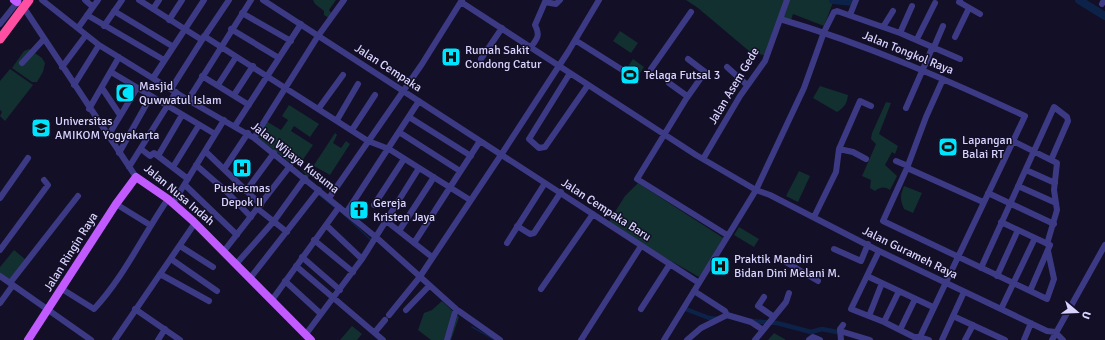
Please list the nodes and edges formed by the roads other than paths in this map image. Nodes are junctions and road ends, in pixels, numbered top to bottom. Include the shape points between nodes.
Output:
1 (29, 0) edge
2 (34, 0) edge
3 (42, 0) edge
4 (85, 0) edge
5 (98, 0) edge
6 (122, 0) edge
7 (139, 0) edge
8 (159, 0) edge
9 (182, 0) edge
10 (204, 0) edge
11 (229, 0) edge
12 (251, 0) edge
13 (263, 0) edge
14 (344, 0) edge
15 (560, 0) edge
16 (599, 0) edge
17 (787, 0) edge
18 (856, 0) edge
19 (18, 1) edge
20 (462, 1) edge
21 (544, 1) edge
22 (958, 1) edge
23 (935, 2) dead end
24 (912, 6) dead end
25 (93, 7) junction
26 (969, 8) junction
27 (153, 9) junction
28 (26, 11) junction
29 (114, 11) junction
30 (893, 11) dead end
31 (691, 12) dead end
32 (242, 13) junction
33 (980, 14) dead end
34 (87, 15) junction
35 (850, 15) junction
36 (780, 19) junction
37 (169, 20) junction
38 (0, 24) edge
39 (301, 24) junction
40 (104, 26) junction
41 (943, 26) dead end
42 (883, 27) junction
43 (78, 28) junction
44 (502, 28) junction
45 (231, 29) junction
46 (0, 30) edge
47 (185, 30) junction
48 (824, 32) junction
49 (900, 33) junction
50 (86, 35) junction
51 (318, 36) junction
52 (955, 37) dead end
53 (203, 38) junction
54 (0, 39) edge
55 (44, 39) junction
56 (917, 39) junction
57 (575, 40) junction
58 (291, 41) junction
59 (0, 45) edge
60 (100, 45) junction
61 (172, 46) junction
62 (221, 47) junction
63 (532, 47) junction
64 (934, 47) junction
65 (119, 57) junction
66 (236, 57) junction
67 (279, 58) junction
68 (481, 59) dead end
69 (688, 59) dead end
70 (960, 59) dead end
71 (164, 60) junction
72 (22, 63) dead end
73 (253, 66) junction
74 (559, 66) junction
75 (62, 67) junction
76 (727, 67) dead end
77 (651, 69) dead end
78 (922, 70) junction
79 (624, 71) dead end
80 (111, 72) junction
81 (570, 73) junction
82 (343, 74) dead end
83 (202, 76) junction
84 (268, 77) junction
85 (153, 78) junction
86 (943, 79) junction
87 (669, 83) dead end
88 (358, 84) dead end
89 (74, 85) junction
90 (218, 85) junction
91 (588, 85) junction
92 (747, 85) junction
93 (102, 88) junction
94 (137, 88) junction
95 (286, 88) junction
96 (173, 90) junction
97 (403, 91) junction
98 (234, 95) junction
99 (375, 95) dead end
100 (151, 96) junction
101 (688, 96) junction
102 (188, 100) junction
103 (418, 101) junction
104 (249, 105) junction
105 (167, 106) junction
106 (871, 106) dead end
107 (318, 108) junction
108 (906, 108) dead end
109 (90, 109) junction
110 (120, 115) junction
111 (182, 115) junction
112 (409, 117) junction
113 (224, 120) junction
114 (337, 120) junction
115 (199, 125) junction
116 (235, 126) junction
117 (352, 130) junction
118 (399, 132) junction
119 (248, 133) junction
120 (215, 134) junction
121 (665, 135) junction
122 (108, 136) junction
123 (254, 138) junction
124 (368, 141) junction
125 (480, 141) junction
126 (1013, 141) junction
127 (389, 149) junction
128 (839, 149) junction
129 (141, 150) junction
130 (205, 151) junction
131 (1034, 152) junction
132 (119, 153) junction
133 (274, 153) junction
134 (501, 155) junction
135 (158, 156) junction
136 (471, 156) junction
137 (28, 158) dead end
138 (404, 159) junction
139 (703, 159) junction
140 (866, 159) dead end
141 (1051, 160) junction
142 (896, 161) dead end
143 (196, 165) junction
144 (290, 166) junction
145 (129, 167) junction
146 (173, 167) junction
147 (908, 167) junction
148 (419, 168) junction
149 (224, 169) junction
150 (1026, 170) junction
151 (460, 171) junction
152 (136, 177) junction
153 (434, 177) junction
154 (188, 179) junction
155 (44, 180) dead end
156 (304, 180) junction
157 (545, 183) junction
158 (1054, 183) junction
159 (185, 185) junction
160 (1018, 186) junction
161 (450, 187) junction
162 (757, 188) junction
163 (246, 190) junction
164 (318, 191) junction
165 (561, 192) junction
166 (988, 193) junction
167 (78, 196) dead end
168 (0, 198) edge
169 (329, 198) junction
170 (470, 200) junction
171 (171, 201) junction
172 (983, 202) junction
173 (1010, 203) junction
174 (1056, 203) junction
175 (116, 204) junction
176 (374, 205) dead end
177 (260, 207) junction
178 (338, 209) junction
179 (346, 213) junction
180 (593, 214) junction
181 (251, 217) junction
182 (814, 217) junction
183 (385, 220) junction
184 (274, 221) junction
185 (1001, 222) junction
186 (195, 223) junction
187 (1054, 224) junction
188 (150, 225) junction
189 (326, 225) junction
190 (517, 226) junction
191 (1018, 230) junction
192 (399, 231) junction
193 (287, 232) junction
194 (237, 235) junction
195 (727, 235) junction
196 (376, 238) junction
197 (1035, 238) junction
198 (314, 240) junction
199 (507, 242) dead end
200 (414, 243) junction
201 (868, 244) junction
202 (1105, 245) edge
203 (180, 246) junction
204 (641, 246) junction
205 (1048, 247) junction
206 (834, 249) dead end
207 (0, 250) edge
208 (224, 251) junction
209 (879, 251) junction
210 (302, 257) junction
211 (432, 257) junction
212 (958, 258) junction
213 (171, 259) junction
214 (362, 259) junction
215 (784, 261) dead end
216 (237, 264) junction
217 (670, 264) junction
218 (296, 266) junction
219 (213, 267) dead end
220 (981, 268) junction
221 (352, 272) junction
222 (160, 274) junction
223 (0, 276) edge
224 (868, 276) junction
225 (997, 276) junction
226 (251, 277) junction
227 (419, 278) junction
228 (285, 281) junction
229 (818, 281) dead end
230 (882, 282) junction
231 (945, 282) junction
232 (699, 283) junction
233 (1013, 283) junction
234 (11, 284) junction
235 (429, 286) junction
236 (62, 289) junction
237 (541, 289) dead end
238 (340, 290) junction
239 (217, 291) dead end
240 (694, 291) junction
241 (899, 291) junction
242 (1030, 291) junction
243 (964, 292) junction
244 (789, 294) dead end
245 (764, 297) dead end
246 (333, 299) junction
247 (915, 299) junction
248 (272, 300) junction
249 (209, 301) dead end
250 (0, 303) edge
251 (933, 307) junction
252 (48, 309) junction
253 (135, 309) junction
254 (1001, 309) junction
255 (406, 310) dead end
256 (456, 310) junction
257 (641, 310) dead end
258 (321, 314) junction
259 (727, 315) junction
260 (869, 316) junction
261 (953, 316) junction
262 (774, 318) junction
263 (884, 322) junction
264 (1031, 323) junction
265 (843, 324) dead end
266 (973, 325) junction
267 (164, 329) junction
268 (763, 330) junction
269 (900, 330) junction
270 (375, 332) junction
271 (840, 332) junction
272 (1055, 332) junction
273 (920, 337) junction
274 (993, 337) edge
275 (308, 338) edge
276 (865, 339) edge
277 (28, 340) edge
278 (91, 340) edge
279 (115, 340) edge
280 (158, 340) edge
281 (180, 340) edge
282 (384, 340) edge
283 (447, 340) edge
284 (500, 340) edge
285 (581, 340) edge
286 (664, 340) edge
287 (688, 340) edge
288 (755, 340) edge
289 (809, 340) edge
290 (820, 340) edge
291 (841, 340) edge
292 (929, 340) edge
293 (942, 340) edge
294 (965, 340) edge
295 (1005, 340) edge
296 (1024, 340) edge
297 (1052, 340) edge
298 (1063, 340) edge

1 - 54 highway
2 - 28 street
3 - 43 street, Jalan Wijaya Kusuma
4 - 25 street
5 - 25 street
6 - 29 street
7 - 27 street
8 - 27 street
9 - 37 street
10 - 47 street
11 - 53 street
12 - 32 street
13 - 39 street, Jalan Cempaka
14 - 51 street
15 - 21 street via 556,4
16 - 57 street
17 - 36 street, Jalan Asem Gede
18 - 35 street
19 - 38 street
19 - 46 highway
20 - 44 street, Jalan Gurameh Raya
20 - 97 street
21 - 63 street via 535,24 538,36
22 - 26 street
23 - 56 street
24 - 49 street
25 - 34 street
26 - 33 street
26 - 52 street
27 - 37 street
28 - 55 street, Jalan Nusa Indah
28 - 59 street
29 - 40 street
29 - 61 street
30 - 42 street
31 - 77 street
32 - 45 street
32 - 58 street
34 - 40 street
34 - 43 street
35 - 42 street
35 - 48 street via 836,11
36 - 48 street, Jalan Tongkol Raya
36 - 92 street, Jalan Asem Gede via 765,61
37 - 47 street
39 - 51 street, Jalan Cempaka
39 - 58 street
40 - 71 street
41 - 64 street
42 - 49 street
43 - 50 street, Jalan Wijaya Kusuma
44 - 63 street, Jalan Gurameh Raya
44 - 68 street
45 - 62 street
45 - 67 street
47 - 53 street
47 - 61 street
48 - 78 street, Jalan Tongkol Raya
48 - 162 street via 804,88
49 - 56 street
50 - 60 street, Jalan Wijaya Kusuma
50 - 75 street
51 - 95 street
51 - 97 street, Jalan Cempaka
53 - 62 street
53 - 96 street
55 - 72 street
55 - 75 street, Jalan Nusa Indah
56 - 64 street
57 - 74 street
57 - 79 street
58 - 67 street
60 - 65 street, Jalan Wijaya Kusuma
60 - 89 street
61 - 71 street
62 - 66 street
62 - 83 street
63 - 74 street, Jalan Gurameh Raya
64 - 70 street
64 - 78 street
65 - 80 street
65 - 85 street, Jalan Wijaya Kusuma
66 - 73 street
66 - 90 street
67 - 84 street
69 - 101 street via 705,72
71 - 85 street
73 - 84 street
73 - 98 street
74 - 81 street, Jalan Gurameh Raya
74 - 134 street
75 - 89 street, Jalan Nusa Indah
76 - 92 street
78 - 86 street, Jalan Tongkol Raya
78 - 108 street
80 - 93 street
80 - 94 street
81 - 91 street, Jalan Gurameh Raya
81 - 91 street via 529,139 539,148 546,147
82 - 107 street
83 - 90 street
83 - 102 street
84 - 95 street
84 - 104 street
85 - 96 street, Jalan Wijaya Kusuma
86 - 126 street, Jalan Tongkol Raya via 1025,116
86 - 147 street via 926,116
87 - 101 street
88 - 114 street
89 - 109 street, Jalan Nusa Indah
90 - 98 street
91 - 121 street, Jalan Gurameh Raya
92 - 139 street, Jalan Asem Gede
93 - 109 street
93 - 110 street
94 - 100 street
94 - 110 street
95 - 107 street
95 - 123 street
96 - 102 street, Jalan Wijaya Kusuma
96 - 105 street
97 - 103 street, Jalan Cempaka
97 - 124 street
98 - 104 street
99 - 117 street
100 - 105 street
100 - 132 street
101 - 121 street
102 - 113 street, Jalan Wijaya Kusuma
103 - 112 street
103 - 125 street, Jalan Cempaka
104 - 116 street
105 - 111 street
105 - 129 street
106 - 128 street via 860,101
107 - 114 street
109 - 122 street, Jalan Nusa Indah
110 - 122 street
111 - 115 street
111 - 135 street
112 - 118 street
112 - 136 street
113 - 116 street, Jalan Wijaya Kusuma
113 - 120 street
114 - 117 street
115 - 120 street
115 - 146 street
116 - 119 street, Jalan Wijaya Kusuma
117 - 124 street
118 - 127 street
118 - 151 street
119 - 123 street, Jalan Wijaya Kusuma
119 - 149 street
120 - 130 street
121 - 139 street, Jalan Gurameh Raya
121 - 195 street via 637,179
122 - 132 street, Jalan Nusa Indah
123 - 133 street, Jalan Wijaya Kusuma
124 - 127 street
124 - 169 street
125 - 134 street, Jalan Cempaka
125 - 136 street
126 - 131 street
126 - 166 street
127 - 138 street
127 - 179 street
128 - 140 street via 853,152
128 - 182 street via 836,172
129 - 135 street via 150,156 153,153
129 - 145 street
130 - 143 street
130 - 149 street
131 - 141 street
131 - 141 street via 1054,107 1067,117 1068,121
131 - 150 street
132 - 145 street, Jalan Nusa Indah
133 - 144 street, Jalan Wijaya Kusuma
133 - 163 street
134 - 157 street, Jalan Cempaka Baru
134 - 170 street
135 - 146 street
136 - 151 street
137 - 168 street
138 - 148 street
138 - 176 street
139 - 162 street, Jalan Gurameh Raya
141 - 158 street via 1057,163
142 - 147 street
143 - 154 street
143 - 181 street
144 - 156 street, Jalan Wijaya Kusuma
144 - 177 street
145 - 152 street, Jalan Nusa Indah
146 - 154 street
147 - 172 street
147 - 212 street via 882,221
148 - 153 street
148 - 183 street
149 - 163 street
150 - 158 street
150 - 160 street
151 - 161 street
152 - 171 main road, Jalan Nusa Indah
152 - 175 main road, Jalan Ringin Raya
153 - 161 street
153 - 192 street
154 - 159 street
155 - 207 street via 48,185
156 - 164 street, Jalan Wijaya Kusuma
156 - 184 street
157 - 165 street, Jalan Cempaka Baru
157 - 190 street
158 - 174 street
159 - 171 street
159 - 194 street
160 - 173 street
160 - 174 street
161 - 170 street
161 - 200 street
162 - 182 street, Jalan Gurameh Raya
162 - 195 street
163 - 177 street
164 - 169 street, Jalan Wijaya Kusuma
164 - 193 street
165 - 180 street, Jalan Cempaka Baru
165 - 190 street via 534,233 530,234
166 - 172 street
166 - 173 street
167 - 234 street
169 - 178 street, Jalan Wijaya Kusuma
170 - 211 street
171 - 186 main road, Jalan Nusa Indah
171 - 188 street
172 - 212 street
173 - 185 street
173 - 187 street
174 - 187 street
175 - 188 street
175 - 236 main road, Jalan Ringin Raya
177 - 181 street
177 - 184 street
178 - 179 street, Jalan Wijaya Kusuma
178 - 189 street
179 - 196 street, Jalan Wijaya Kusuma
180 - 204 street, Jalan Cempaka Baru
180 - 237 street
181 - 194 street
182 - 201 street, Jalan Gurameh Raya
183 - 192 street
183 - 196 street
184 - 193 street
184 - 216 street
185 - 191 street
185 - 220 street
186 - 203 street
186 - 208 main road, Jalan Nusa Indah
187 - 205 street
188 - 236 street via 124,271 94,310
189 - 198 street
189 - 214 street
190 - 199 street
191 - 197 street
191 - 225 street
192 - 200 street
193 - 226 street
194 - 208 street
195 - 232 street
196 - 214 street
196 - 227 street, Jalan Wijaya Kusuma
197 - 205 street
197 - 233 street
198 - 210 street
198 - 221 street
200 - 211 street
201 - 206 street via 861,261
201 - 209 street, Jalan Gurameh Raya
202 - 272 street
203 - 213 street
203 - 219 street
204 - 217 street, Jalan Cempaka Baru
204 - 285 street
205 - 242 street
205 - 242 street via 1054,279 1047,299
208 - 216 main road, Jalan Nusa Indah
209 - 224 street
209 - 231 street, Jalan Gurameh Raya
210 - 218 street
210 - 238 street
211 - 227 street
212 - 220 street
212 - 231 street
213 - 222 street
213 - 239 street
214 - 221 street
215 - 229 street
216 - 226 main road, Jalan Nusa Indah
217 - 232 street, Jalan Cempaka Baru
217 - 257 street
218 - 228 street
218 - 246 street
220 - 225 street
221 - 238 street
222 - 249 street
222 - 253 street
223 - 234 street
224 - 230 street
224 - 260 street via 851,309
225 - 233 street
226 - 248 main road, Jalan Nusa Indah
227 - 235 street, Jalan Wijaya Kusuma
227 - 270 street
228 - 248 street
228 - 258 street
230 - 241 street
230 - 260 street
231 - 243 street, Jalan Gurameh Raya
231 - 251 street
232 - 240 street
233 - 242 street
233 - 254 street
234 - 250 street
234 - 252 street
235 - 255 street
235 - 256 street, Jalan Wijaya Kusuma
236 - 252 main road, Jalan Ringin Raya
238 - 246 street
240 - 259 street via 725,311
240 - 286 street
241 - 247 street
241 - 263 street
243 - 254 street, Jalan Gurameh Raya
243 - 261 street
244 - 262 street
245 - 262 street via 758,306
246 - 258 street
246 - 270 street
247 - 251 street
247 - 269 street
248 - 275 main road, Jalan Nusa Indah
251 - 273 street
252 - 277 main road, Jalan Ringin Raya
252 - 278 street
253 - 267 street
253 - 279 street
254 - 264 street, Jalan Gurameh Raya
256 - 283 street
256 - 284 street, Jalan Wijaya Kusuma
258 - 275 street
259 - 268 street via 751,322
259 - 287 street via 701,328
260 - 263 street
261 - 266 street
261 - 293 street
262 - 268 street
263 - 269 street
264 - 272 street, Jalan Gurameh Raya
264 - 296 street
265 - 271 street
266 - 274 street
266 - 294 street
267 - 280 street
267 - 281 street
268 - 288 street
269 - 273 street
270 - 282 street
271 - 276 street
271 - 291 street
272 - 297 street
272 - 298 street
273 - 292 street
274 - 295 street
289 - 290 street via 813,337

